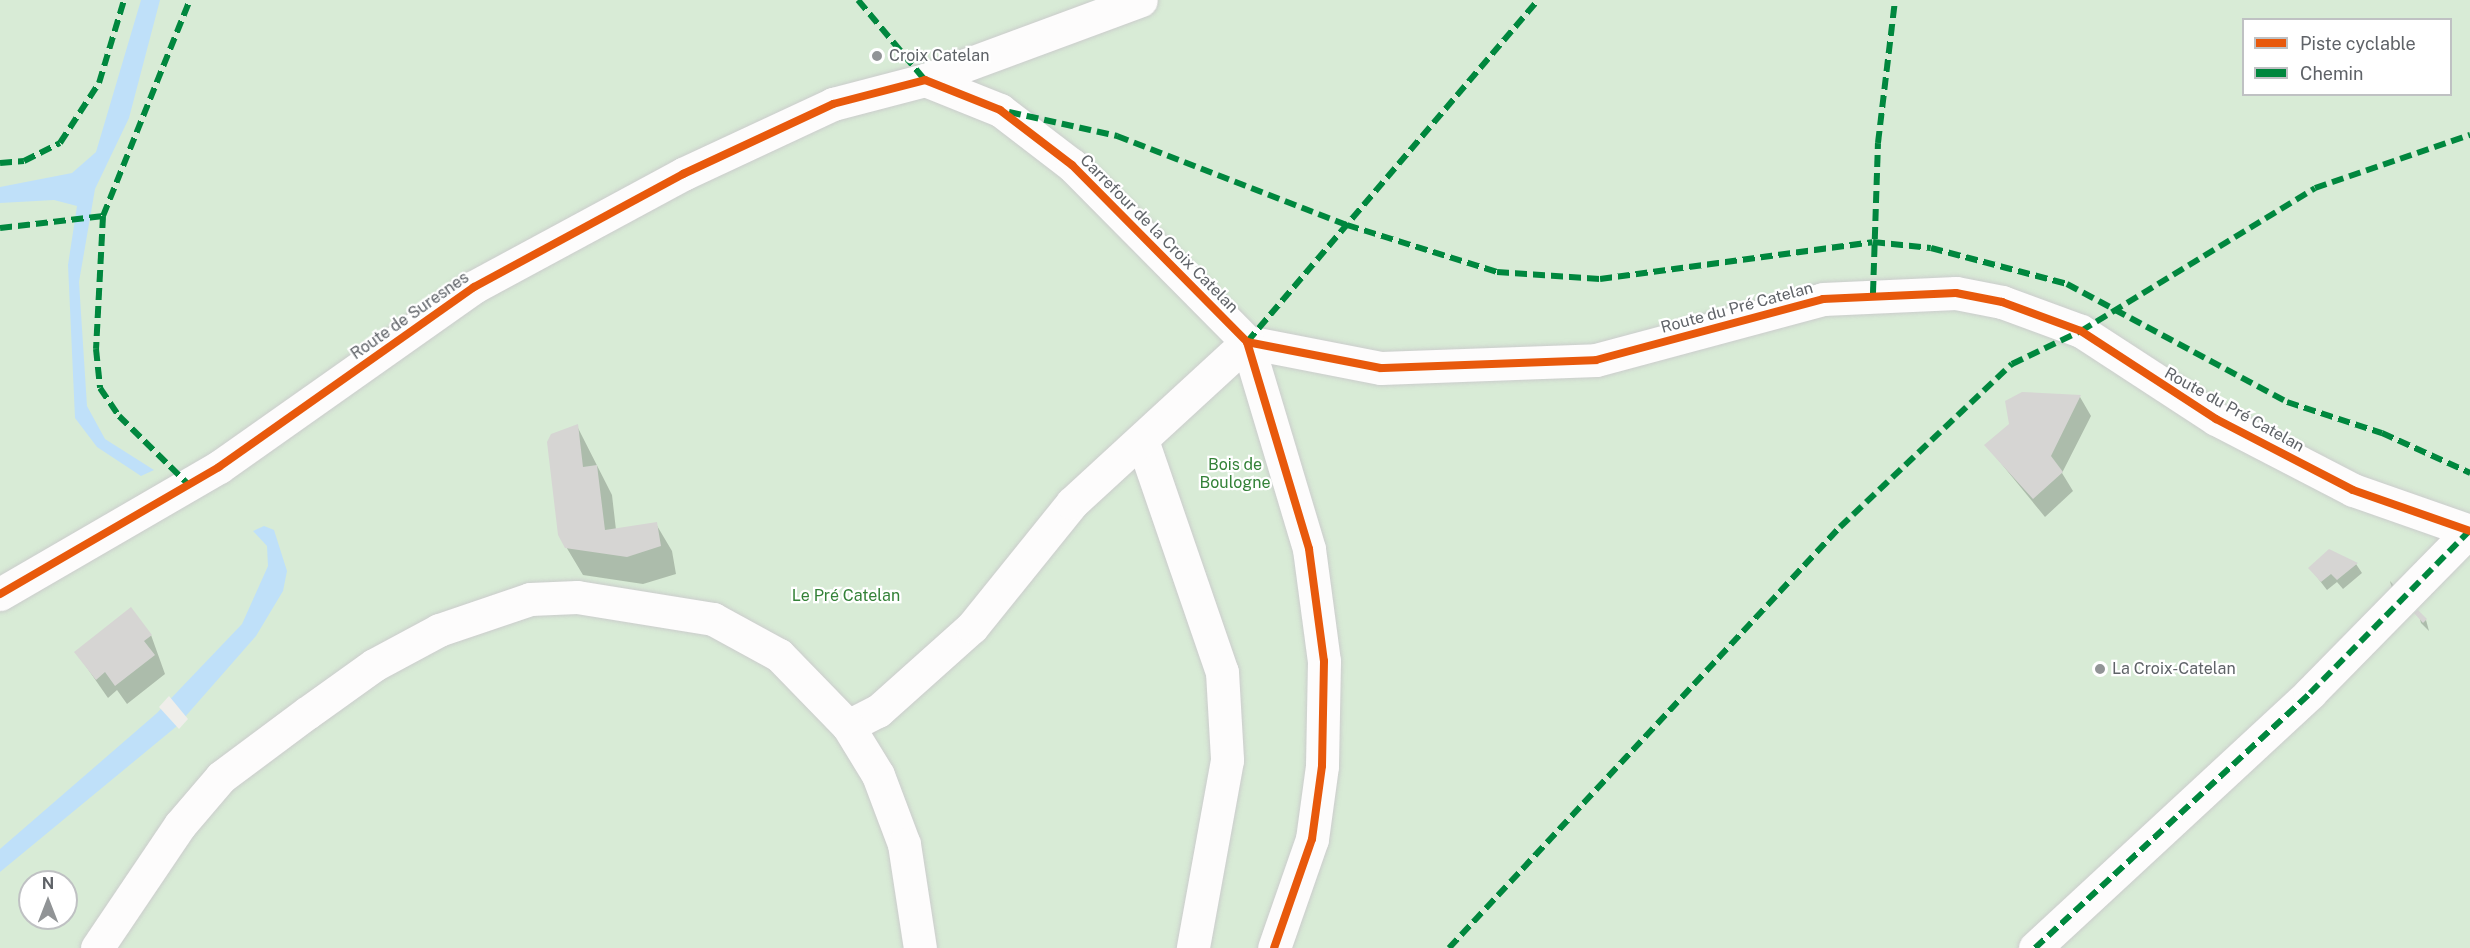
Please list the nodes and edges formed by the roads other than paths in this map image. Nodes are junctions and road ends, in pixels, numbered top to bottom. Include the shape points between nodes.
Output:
1 (1141, 0) edge
2 (925, 80) junction
3 (1247, 342) junction
4 (1142, 440) junction
5 (2469, 531) edge
6 (0, 594) edge
7 (848, 726) junction
8 (97, 948) edge
9 (920, 948) edge
10 (1192, 948) edge
11 (1274, 948) edge
12 (2035, 948) edge

1 - 2 street, Route de Suresnes
2 - 3 street, Carrefour de la Croix Catelan via 1000,110 1072,165
2 - 6 street, Route de Suresnes via 822,109 683,174 474,287 219,467
3 - 4 street
3 - 5 street, Route du Pré Catelan via 1381,368 1596,360 1823,299 1956,293 2002,302 2081,331 2216,419 2343,484
3 - 11 street via 1309,549 1324,661 1322,766 1312,839
4 - 7 street via 1072,503 972,627 878,711
4 - 10 street via 1222,672 1227,760
5 - 12 street via 2310,693
7 - 8 street via 780,655 713,619 577,597 530,599 439,630 374,665 221,777 180,825
7 - 9 street via 878,775 904,844

